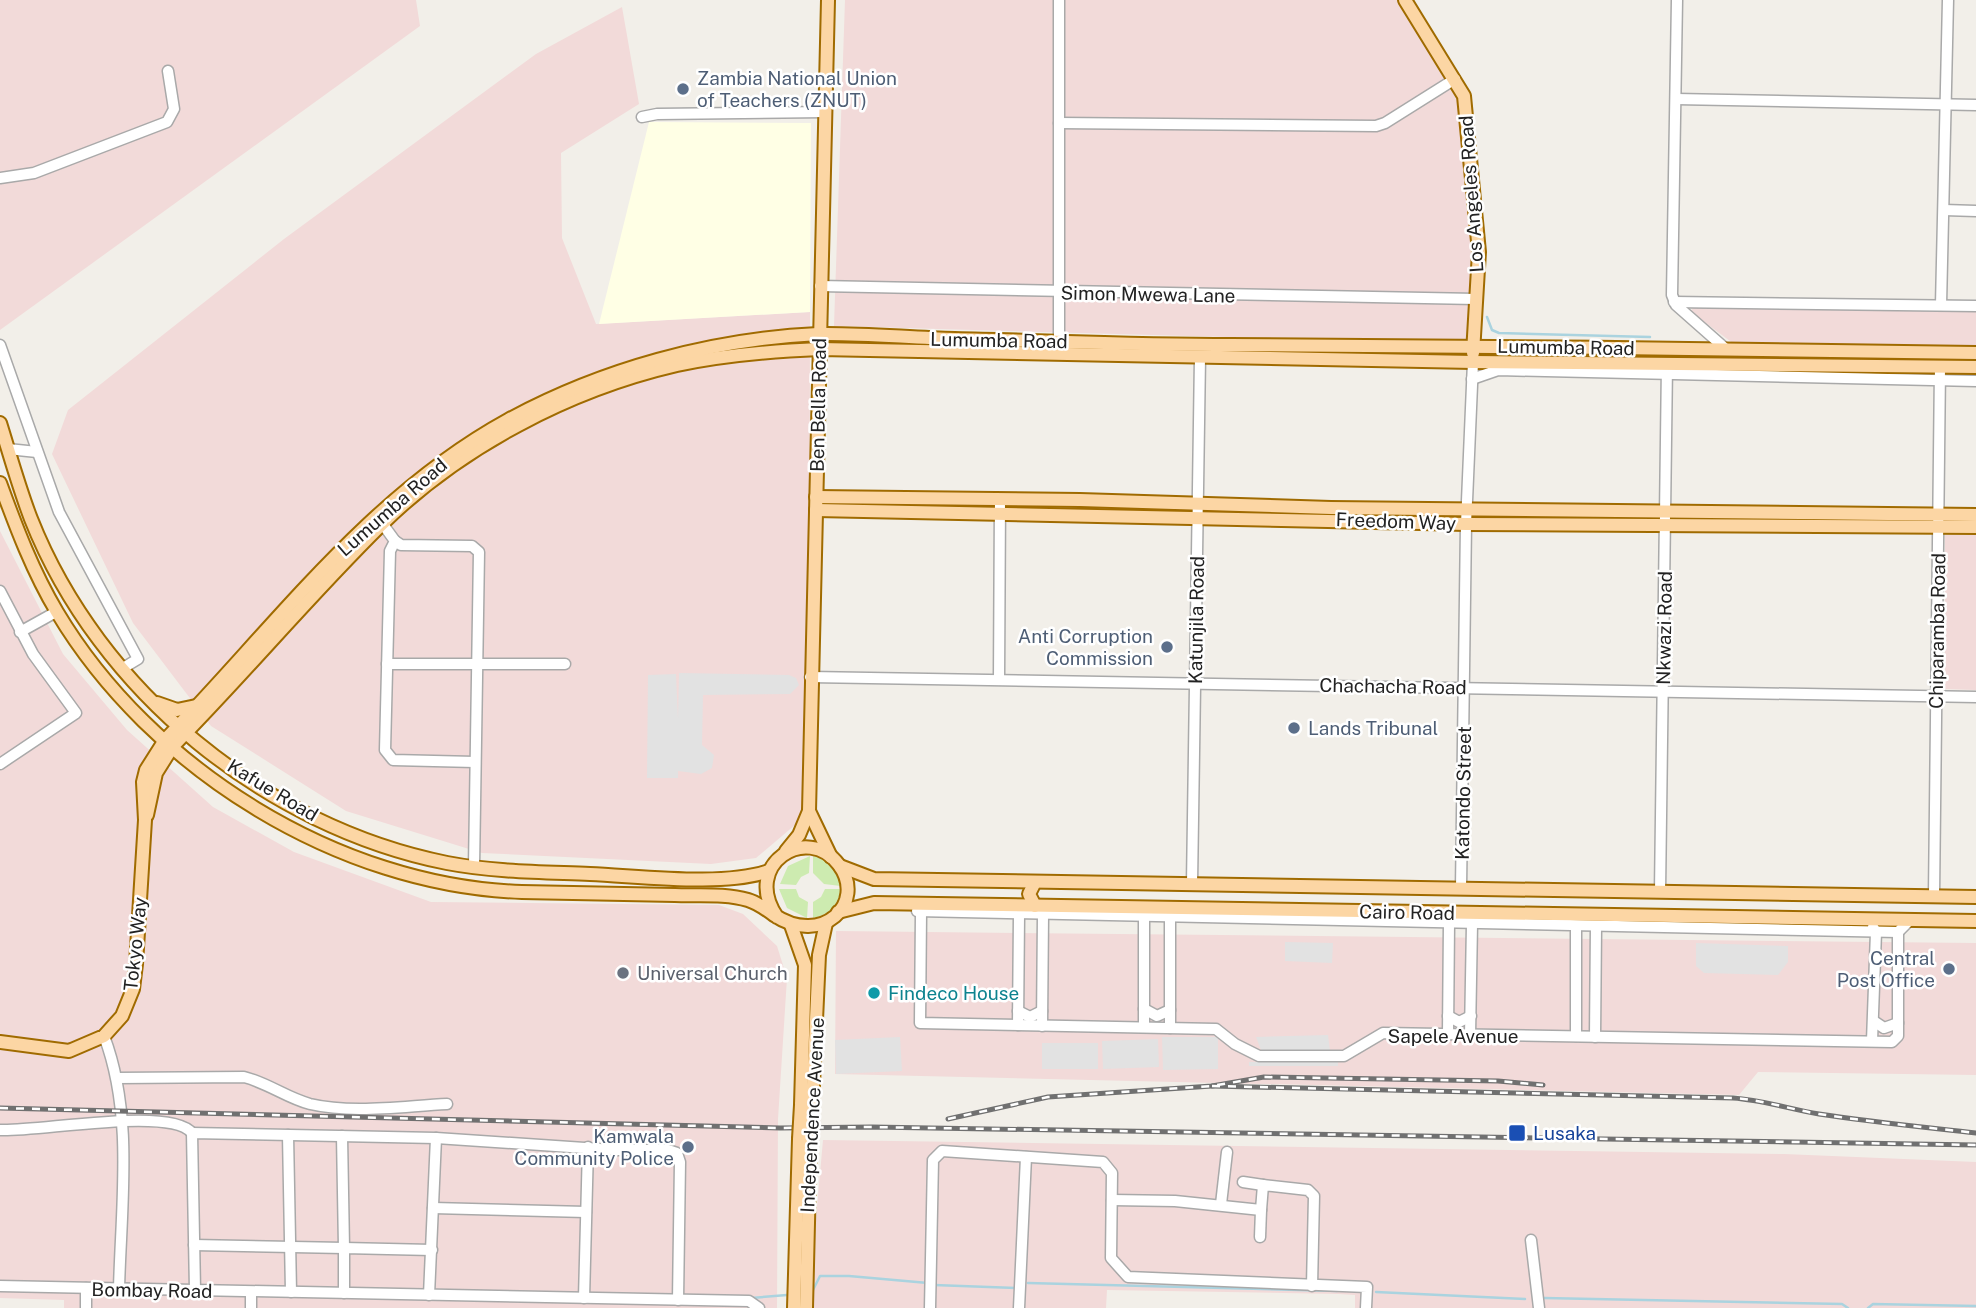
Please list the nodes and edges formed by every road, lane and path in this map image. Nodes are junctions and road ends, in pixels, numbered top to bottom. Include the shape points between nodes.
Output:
1 (828, 0) edge
2 (1059, 0) edge
3 (1405, 0) edge
4 (1677, 0) edge
5 (1948, 0) edge
6 (168, 71) dead end
7 (1455, 79) junction
8 (1676, 99) junction
9 (1947, 105) junction
10 (1976, 105) edge
11 (825, 112) junction
12 (642, 117) dead end
13 (1059, 123) junction
14 (0, 178) edge
15 (1944, 210) junction
16 (1976, 211) edge
17 (820, 286) junction
18 (1059, 292) junction
19 (1476, 299) junction
20 (1674, 302) junction
21 (1941, 305) junction
22 (1976, 306) edge
23 (820, 334) junction
24 (1059, 342) junction
25 (0, 345) edge
26 (1474, 345) junction
27 (820, 349) junction
28 (1727, 350) junction
29 (1976, 353) edge
30 (1200, 356) junction
31 (1473, 362) junction
32 (1976, 367) edge
33 (1667, 369) junction
34 (1940, 373) junction
35 (1472, 379) junction
36 (1976, 381) edge
37 (0, 423) edge
38 (8, 449) junction
39 (37, 452) junction
40 (0, 483) edge
41 (1080, 500) junction
42 (816, 503) junction
43 (1198, 503) junction
44 (1000, 506) junction
45 (1467, 508) junction
46 (1664, 512) junction
47 (1080, 514) junction
48 (1976, 515) edge
49 (1198, 517) junction
50 (379, 520) junction
51 (1939, 520) junction
52 (1466, 524) junction
53 (1665, 526) junction
54 (1976, 527) edge
55 (395, 541) junction
56 (0, 590) edge
57 (56, 612) junction
58 (20, 632) junction
59 (387, 664) junction
60 (477, 664) junction
61 (565, 664) dead end
62 (122, 668) junction
63 (810, 677) junction
64 (999, 679) junction
65 (1195, 682) junction
66 (1464, 687) junction
67 (1663, 691) junction
68 (1937, 696) junction
69 (1976, 696) edge
70 (150, 699) junction
71 (197, 706) junction
72 (198, 720) junction
73 (181, 731) junction
74 (169, 743) junction
75 (208, 751) junction
76 (475, 762) junction
77 (0, 764) edge
78 (809, 811) junction
79 (781, 856) junction
80 (836, 862) junction
81 (474, 867) junction
82 (769, 871) junction
83 (1013, 881) junction
84 (1035, 881) junction
85 (1192, 884) junction
86 (1306, 886) junction
87 (1328, 886) junction
88 (1461, 888) junction
89 (1553, 890) junction
90 (1576, 890) junction
91 (1660, 892) junction
92 (1794, 894) junction
93 (1816, 894) junction
94 (1934, 896) junction
95 (1976, 897) edge
96 (904, 904) junction
97 (980, 909) junction
98 (1016, 910) junction
99 (1306, 910) junction
100 (1328, 910) junction
101 (1039, 911) junction
102 (1397, 911) junction
103 (838, 912) junction
104 (1113, 912) junction
105 (921, 913) junction
106 (1553, 914) junction
107 (1277, 915) junction
108 (1640, 915) junction
109 (777, 917) junction
110 (1144, 917) junction
111 (1749, 917) junction
112 (1170, 918) junction
113 (1794, 918) junction
114 (1816, 918) junction
115 (1491, 919) junction
116 (1867, 919) junction
117 (1576, 920) junction
118 (1910, 920) junction
119 (1976, 921) edge
120 (826, 923) junction
121 (1405, 923) junction
122 (1449, 923) junction
123 (1472, 924) junction
124 (791, 925) junction
125 (1596, 926) junction
126 (1654, 927) junction
127 (1735, 929) junction
128 (1876, 932) junction
129 (1898, 932) junction
130 (1144, 1009) junction
131 (1170, 1010) junction
132 (1018, 1011) junction
133 (1042, 1011) junction
134 (1448, 1016) junction
135 (1471, 1016) junction
136 (1576, 1018) junction
137 (1595, 1019) junction
138 (1875, 1023) junction
139 (1898, 1023) junction
140 (1018, 1025) junction
141 (1042, 1026) junction
142 (1144, 1027) junction
143 (1170, 1028) junction
144 (1448, 1034) junction
145 (1470, 1035) junction
146 (104, 1036) junction
147 (1576, 1036) junction
148 (1595, 1037) junction
149 (1872, 1041) junction
150 (0, 1042) edge
151 (118, 1078) junction
152 (447, 1104) dead end
153 (806, 1106) junction
154 (123, 1121) junction
155 (0, 1130) edge
156 (192, 1133) junction
157 (288, 1135) junction
158 (342, 1136) junction
159 (436, 1138) junction
160 (804, 1139) junction
161 (588, 1147) junction
162 (1227, 1152) dead end
163 (1026, 1157) junction
164 (1242, 1182) dead end
165 (1263, 1185) junction
166 (1112, 1200) junction
167 (1221, 1205) junction
168 (433, 1208) junction
169 (1261, 1210) junction
170 (586, 1212) junction
171 (1260, 1237) dead end
172 (1531, 1240) dead end
173 (194, 1245) junction
174 (290, 1247) junction
175 (344, 1248) junction
176 (432, 1250) junction
177 (0, 1286) edge
178 (1312, 1286) junction
179 (86, 1288) junction
180 (119, 1289) junction
181 (195, 1290) junction
182 (251, 1292) junction
183 (291, 1292) junction
184 (344, 1293) junction
185 (429, 1295) junction
186 (584, 1298) junction
187 (678, 1300) junction
188 (556, 1303) edge
189 (86, 1308) edge
190 (251, 1308) edge
191 (759, 1308) edge
192 (794, 1308) edge
193 (806, 1308) edge
194 (930, 1308) edge
195 (1019, 1308) edge
196 (1366, 1308) edge
197 (1539, 1308) edge

1 - 11 main road, Ben Bella Road
2 - 13 street
3 - 7 main road, Los Angeles Road
4 - 8 street
5 - 9 street
6 - 14 street via 174,108 167,122 34,173
7 - 13 street via 1376,126
7 - 19 main road, Los Angeles Road via 1464,96 1474,189 1479,252
8 - 9 street
8 - 20 street
9 - 10 street
9 - 15 street
11 - 12 street
11 - 17 main road, Ben Bella Road
13 - 18 street
15 - 16 street
15 - 21 street
17 - 18 street, Simon Mwewa Lane
17 - 23 main road, Ben Bella Road
18 - 19 street, Simon Mwewa Lane
18 - 24 street
19 - 26 main road, Los Angeles Road
20 - 21 street
20 - 28 street
21 - 22 street
23 - 24 main road, Lumumba Road
23 - 27 main road, Ben Bella Road
23 - 50 main road, Lumumba Road via 687,353 568,391 473,441 424,474
24 - 26 main road, Lumumba Road
25 - 39 street
26 - 28 main road, Lumumba Road
26 - 31 main road, Los Angeles Road
27 - 30 main road, Lumumba Road
27 - 42 main road, Ben Bella Road
27 - 50 main road, Lumumba Road via 726,357 613,384 506,433
28 - 29 main road, Lumumba Road
30 - 31 main road, Lumumba Road
30 - 43 street, Katunjila Road
31 - 33 main road, Lumumba Road
31 - 35 street, Katondo Street
32 - 34 main road, Lumumba Road
33 - 34 main road, Lumumba Road
33 - 35 street via 1498,370
33 - 46 street, Nkwazi Road
34 - 36 street
34 - 51 street, Chiparamba Road
35 - 45 street, Katondo Street
37 - 38 main road, Kafue Road
38 - 39 street
38 - 62 main road, Kafue Road via 32,520 55,568 101,644
39 - 62 street via 60,512 138,659
40 - 57 main road, Kafue Road via 18,534
41 - 43 main road, Freedom Way
41 - 44 main road, Freedom Way
41 - 47 main road
42 - 44 main road, Freedom Way
42 - 63 main road, Ben Bella Road
43 - 45 main road, Freedom Way
43 - 49 street, Katunjila Road
44 - 47 main road, Freedom Way
44 - 64 street
45 - 46 main road, Freedom Way
45 - 52 street, Katondo Street
46 - 51 main road, Freedom Way
46 - 53 street, Nkwazi Road
47 - 49 main road, Freedom Way
48 - 51 main road, Freedom Way
49 - 52 main road, Freedom Way
49 - 65 street, Katunjila Road
50 - 55 street
50 - 71 main road, Lumumba Road
50 - 72 main road, Lumumba Road
51 - 53 main road, Freedom Way
51 - 54 main road, Freedom Way
51 - 68 street, Chiparamba Road
52 - 53 main road, Freedom Way
52 - 66 street, Katondo Street
53 - 67 street, Nkwazi Road
55 - 59 street via 390,551
55 - 60 street via 477,549
56 - 58 street
57 - 58 street
57 - 74 main road, Kafue Road via 96,668
58 - 77 street via 76,713
59 - 60 street
59 - 76 street via 385,750 393,760
60 - 61 street
60 - 76 street
62 - 70 main road, Kafue Road
63 - 64 street, Chachacha Road
63 - 78 main road, Ben Bella Road
64 - 65 street, Chachacha Road
65 - 66 street, Chachacha Road
65 - 85 street, Katunjila Road
66 - 67 street, Chachacha Road
66 - 88 street, Katondo Street
67 - 68 street, Chachacha Road
67 - 91 street, Nkwazi Road
68 - 69 street, Chachacha Road
68 - 94 street, Chiparamba Road
70 - 71 main road via 177,709
70 - 73 main road, Kafue Road
71 - 73 main road, Lumumba Road
72 - 73 main road, Lumumba Road
72 - 75 main road
73 - 74 main road, Lumumba Road
73 - 75 main road, Kafue Road
74 - 109 main road, Kafue Road via 287,826 354,856 418,877 519,892 742,898
74 - 146 main road, Tokyo Way via 152,760 143,782 145,820 133,989 122,1016
75 - 81 main road, Kafue Road via 312,816 421,857
76 - 81 street
78 - 79 main road, Ben Bella Road via 799,835
78 - 80 main road, Ben Bella Road
79 - 80 main road via 806,848
79 - 82 main road
80 - 83 main road, Cairo Road via 874,879
80 - 103 main road via 846,893
81 - 82 main road, Kafue Road via 704,877 752,877
82 - 109 main road via 765,895
83 - 84 main road, Cairo Road
83 - 98 main road via 1019,894
84 - 85 main road, Cairo Road
84 - 101 main road via 1029,894
85 - 86 main road, Cairo Road
86 - 87 main road, Cairo Road
86 - 99 main road via 1312,899
87 - 88 main road, Cairo Road
87 - 100 main road via 1322,899
88 - 89 main road, Cairo Road
89 - 90 main road, Cairo Road
89 - 106 main road via 1559,903
90 - 91 main road, Cairo Road
90 - 117 main road via 1569,903
91 - 92 main road, Cairo Road
92 - 93 main road, Cairo Road
92 - 113 main road via 1800,907
93 - 94 main road, Cairo Road
93 - 114 main road via 1810,907
94 - 95 main road, Cairo Road
96 - 97 main road, Cairo Road
96 - 103 main road, Cairo Road via 874,903
96 - 105 street
97 - 98 main road, Cairo Road
97 - 105 street
98 - 101 main road, Cairo Road
98 - 132 street
99 - 100 main road, Cairo Road
99 - 107 main road, Cairo Road
100 - 102 main road, Cairo Road
101 - 104 main road, Cairo Road
101 - 133 street
102 - 115 main road, Cairo Road
102 - 121 street
103 - 120 main road
104 - 107 main road, Cairo Road
104 - 110 street
105 - 140 street, Sapele Avenue via 920,1023
106 - 115 main road, Cairo Road
106 - 117 main road, Cairo Road
107 - 112 street
107 - 121 street
108 - 111 main road, Cairo Road
108 - 117 main road, Cairo Road
108 - 126 street
109 - 124 main road
110 - 112 street
110 - 130 street
111 - 113 main road, Cairo Road
111 - 127 street
112 - 131 street
113 - 114 main road, Cairo Road
114 - 116 main road, Cairo Road
115 - 117 street
115 - 123 street
116 - 118 main road, Cairo Road
116 - 128 street
117 - 125 street
117 - 136 street
118 - 119 main road, Cairo Road
118 - 129 street
120 - 124 main road via 805,928
120 - 153 main road, Independence Avenue
121 - 122 street
122 - 123 street
122 - 134 street
123 - 135 street
124 - 153 main road, Independence Avenue via 805,965
125 - 126 street
125 - 137 street
126 - 127 street
127 - 128 street
128 - 129 street
128 - 138 street
129 - 139 street
130 - 131 street via 1157,1016
130 - 142 street
131 - 143 street
132 - 133 street via 1030,1017
132 - 140 street
133 - 141 street
134 - 135 street via 1459,1022
134 - 144 street
135 - 145 street
136 - 137 street via 1585,1025
136 - 147 street
137 - 148 street
138 - 139 street via 1884,1028
138 - 149 street
139 - 149 street, Sapele Avenue via 1898,1036 1892,1042
140 - 141 street, Sapele Avenue
141 - 142 street, Sapele Avenue
142 - 143 street, Sapele Avenue
143 - 144 street, Sapele Avenue via 1216,1029 1259,1056 1344,1056 1383,1033
144 - 145 street, Sapele Avenue
145 - 147 street, Sapele Avenue
146 - 150 main road, Tokyo Way via 69,1051
146 - 151 street
147 - 148 street, Sapele Avenue
148 - 149 street, Sapele Avenue
151 - 152 street via 244,1077 310,1104 354,1108
151 - 154 street
153 - 160 main road, Independence Avenue, bridge
154 - 155 street
154 - 156 street via 180,1123
154 - 180 street
156 - 157 street
156 - 173 street
157 - 158 street
157 - 174 street
158 - 159 street
158 - 175 street
159 - 161 street
159 - 168 street
160 - 192 main road, Independence Avenue
160 - 193 main road, Independence Avenue
161 - 170 street
161 - 187 street via 677,1153
162 - 167 street
163 - 166 street via 1103,1162 1112,1173
163 - 194 street via 942,1151 935,1156
163 - 195 street
164 - 165 street
165 - 169 street
165 - 178 street via 1308,1190 1314,1196
166 - 167 street
166 - 178 street via 1111,1258 1128,1277
167 - 169 street
168 - 170 street
168 - 176 street
169 - 171 street
170 - 186 street
172 - 197 street
173 - 174 street
173 - 181 street
174 - 175 street
174 - 183 street
175 - 176 street
175 - 184 street
176 - 185 street
177 - 179 street, Bombay Road
178 - 196 street via 1367,1287
179 - 180 street, Bombay Road
179 - 189 street
180 - 181 street, Bombay Road
181 - 182 street, Bombay Road
182 - 183 street, Bombay Road
182 - 190 street
183 - 184 street, Bombay Road
184 - 185 street, Bombay Road
185 - 188 street, Bombay Road
186 - 187 street, Bombay Road
186 - 188 street, Bombay Road
187 - 191 street, Bombay Road via 749,1301

